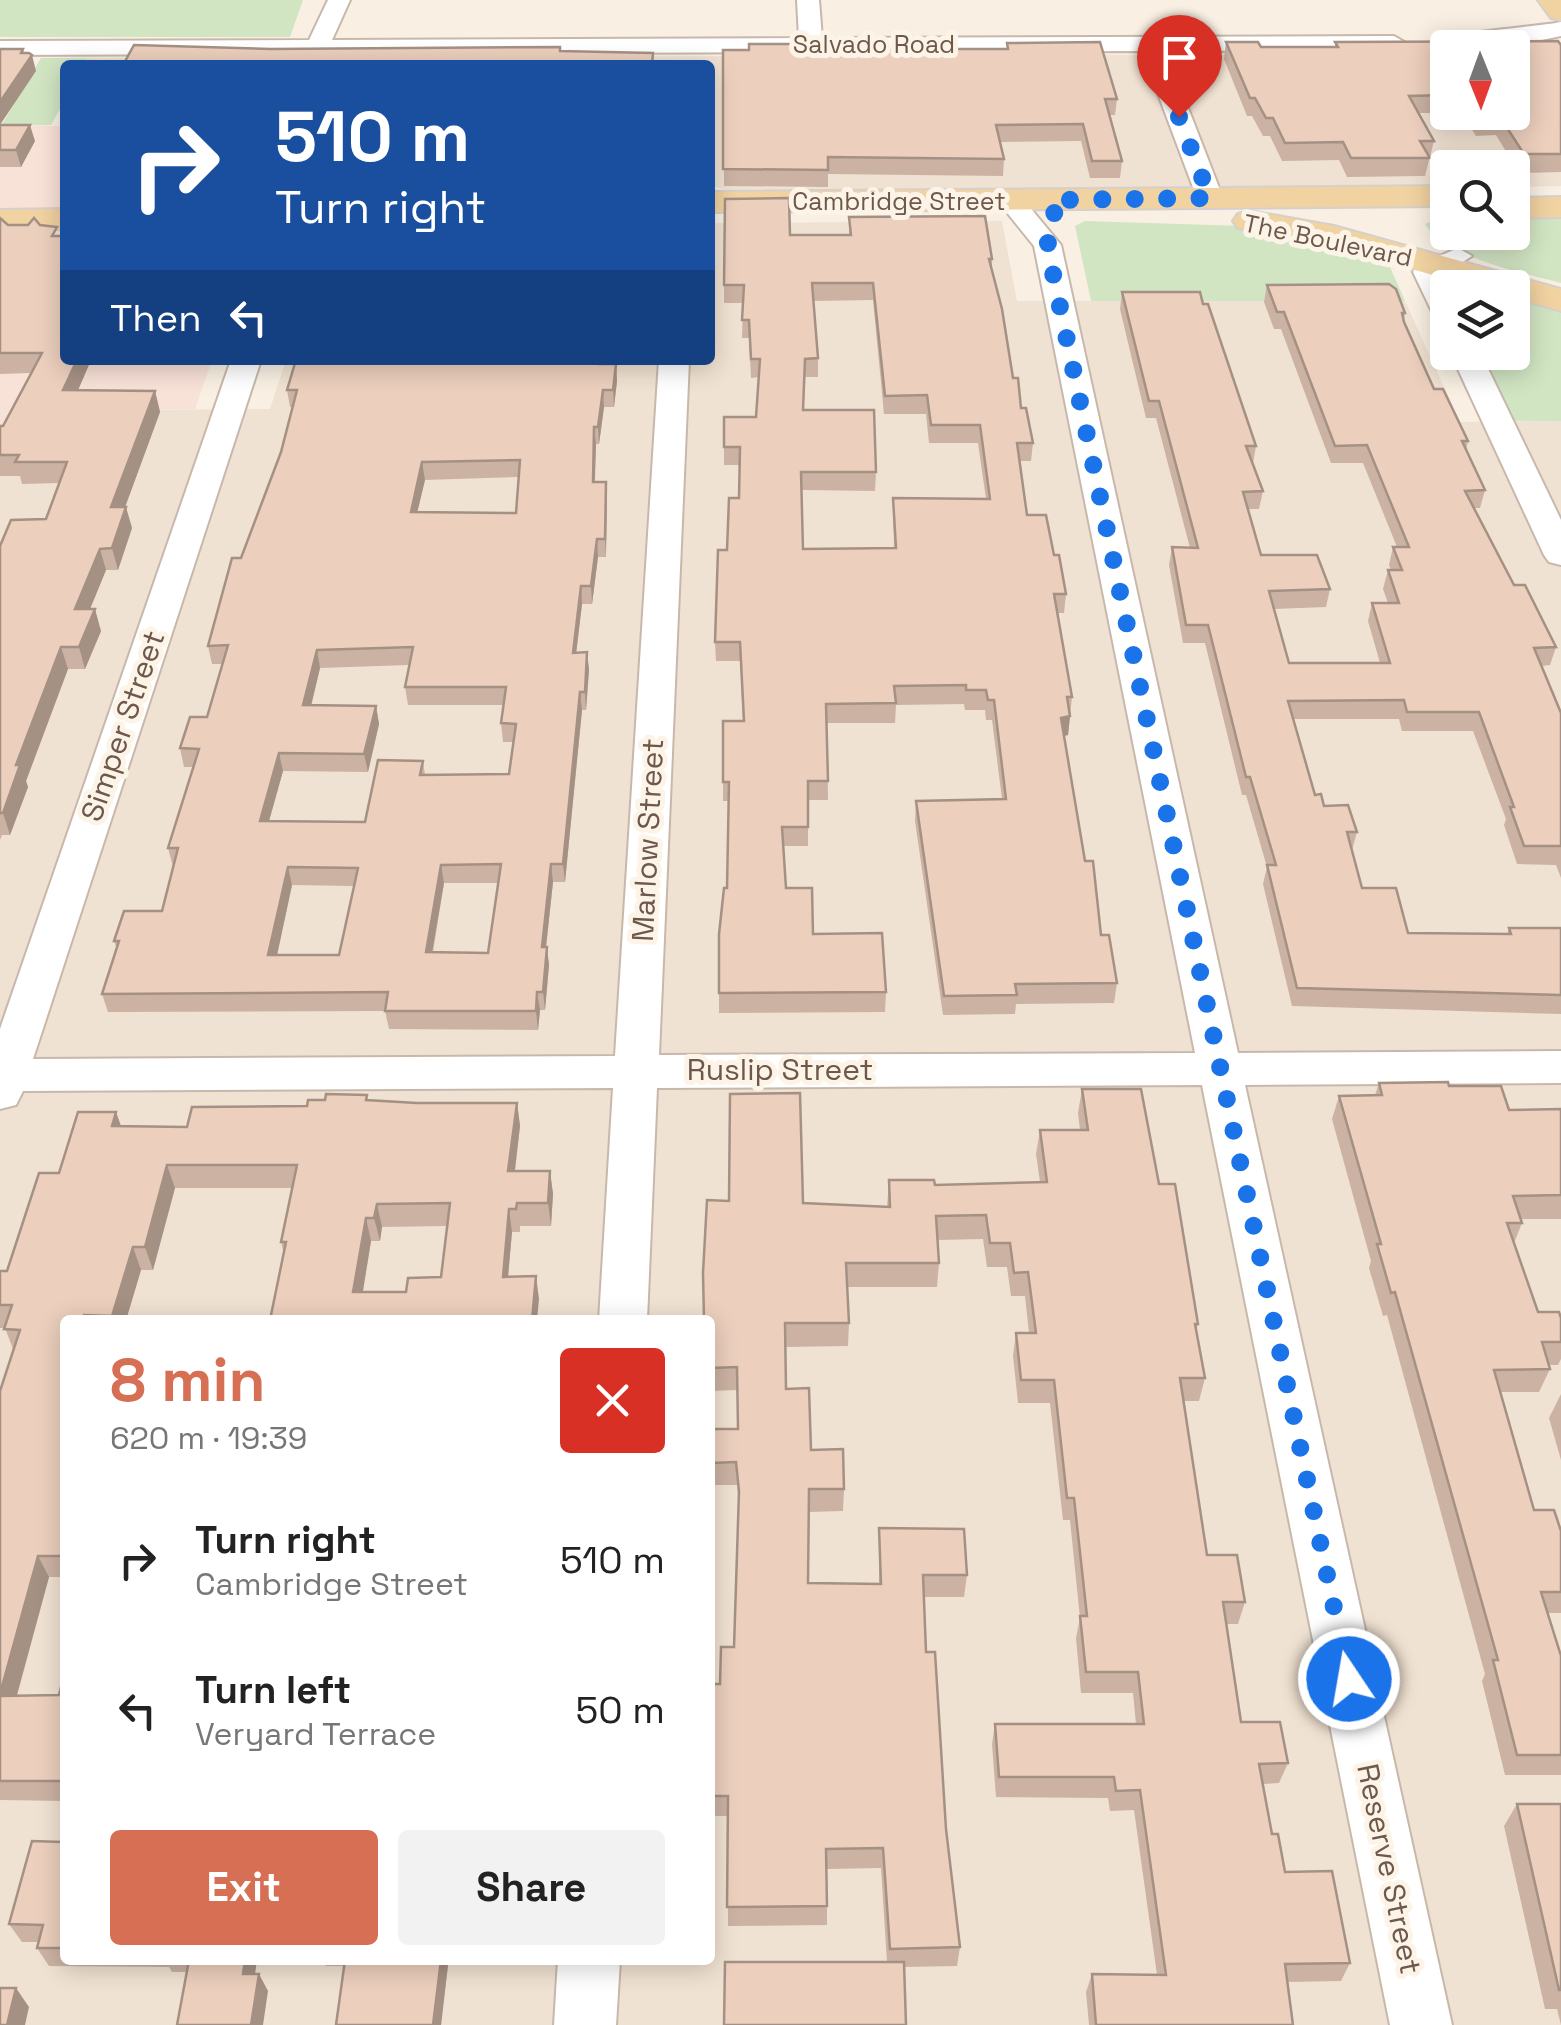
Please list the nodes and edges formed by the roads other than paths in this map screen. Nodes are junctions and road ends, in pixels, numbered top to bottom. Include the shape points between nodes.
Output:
1 (339, 0) edge
2 (808, 0) edge
3 (1552, 0) edge
4 (1561, 12) edge
5 (1561, 28) edge
6 (1429, 42) junction
7 (1151, 44) junction
8 (811, 45) junction
9 (318, 46) junction
10 (1561, 46) edge
11 (0, 48) edge
12 (521, 55) edge
13 (687, 55) edge
14 (228, 56) edge
15 (1561, 194) edge
16 (1530, 195) edge
17 (1210, 198) junction
18 (1430, 198) edge
19 (715, 202) edge
20 (1384, 204) junction
21 (1561, 206) edge
22 (1530, 207) edge
23 (1430, 208) edge
24 (1089, 210) junction
25 (715, 212) edge
26 (1051, 218) junction
27 (11, 221) edge
28 (60, 224) edge
29 (1450, 261) junction
30 (1431, 270) edge
31 (1561, 287) edge
32 (1561, 300) edge
33 (244, 365) edge
34 (674, 365) edge
35 (1474, 370) edge
36 (1561, 554) edge
37 (1561, 1067) edge
38 (1221, 1068) junction
39 (636, 1070) junction
40 (2, 1081) edge
41 (623, 1315) edge
42 (589, 1965) edge
43 (585, 2025) edge
44 (1422, 2025) edge

1 - 9 street
2 - 8 street
3 - 4 main road
5 - 6 street, Salvado Road
6 - 7 street, Salvado Road
6 - 10 street, Salvado Road
7 - 8 street, Salvado Road
7 - 17 street
8 - 13 street, Salvado Road
9 - 12 street, Salvado Road
9 - 14 street, Salvado Road
11 - 14 street, Salvado Road
12 - 13 street, Salvado Road
15 - 16 main road
17 - 20 main road, Cambridge Street
17 - 26 main road, Cambridge Street
18 - 20 main road, Cambridge Street
19 - 26 main road, Cambridge Street
20 - 23 main road, Cambridge Street
20 - 24 main road, Cambridge Street
20 - 29 main road, The Boulevard
21 - 22 main road
24 - 26 main road, Cambridge Street
24 - 29 main road, The Boulevard via 1285,226
25 - 26 main road, Cambridge Street via 1018,210
26 - 38 street, Reserve Street
27 - 28 main road
29 - 30 street
29 - 31 main road, The Boulevard
29 - 32 main road, The Boulevard
33 - 40 street, Simper Street
34 - 39 street, Marlow Street
35 - 36 street
37 - 38 street, Ruslip Street
38 - 39 street, Ruslip Street
38 - 44 street, Reserve Street
39 - 40 street, Ruslip Street
39 - 41 street, Marlow Street
42 - 43 street

